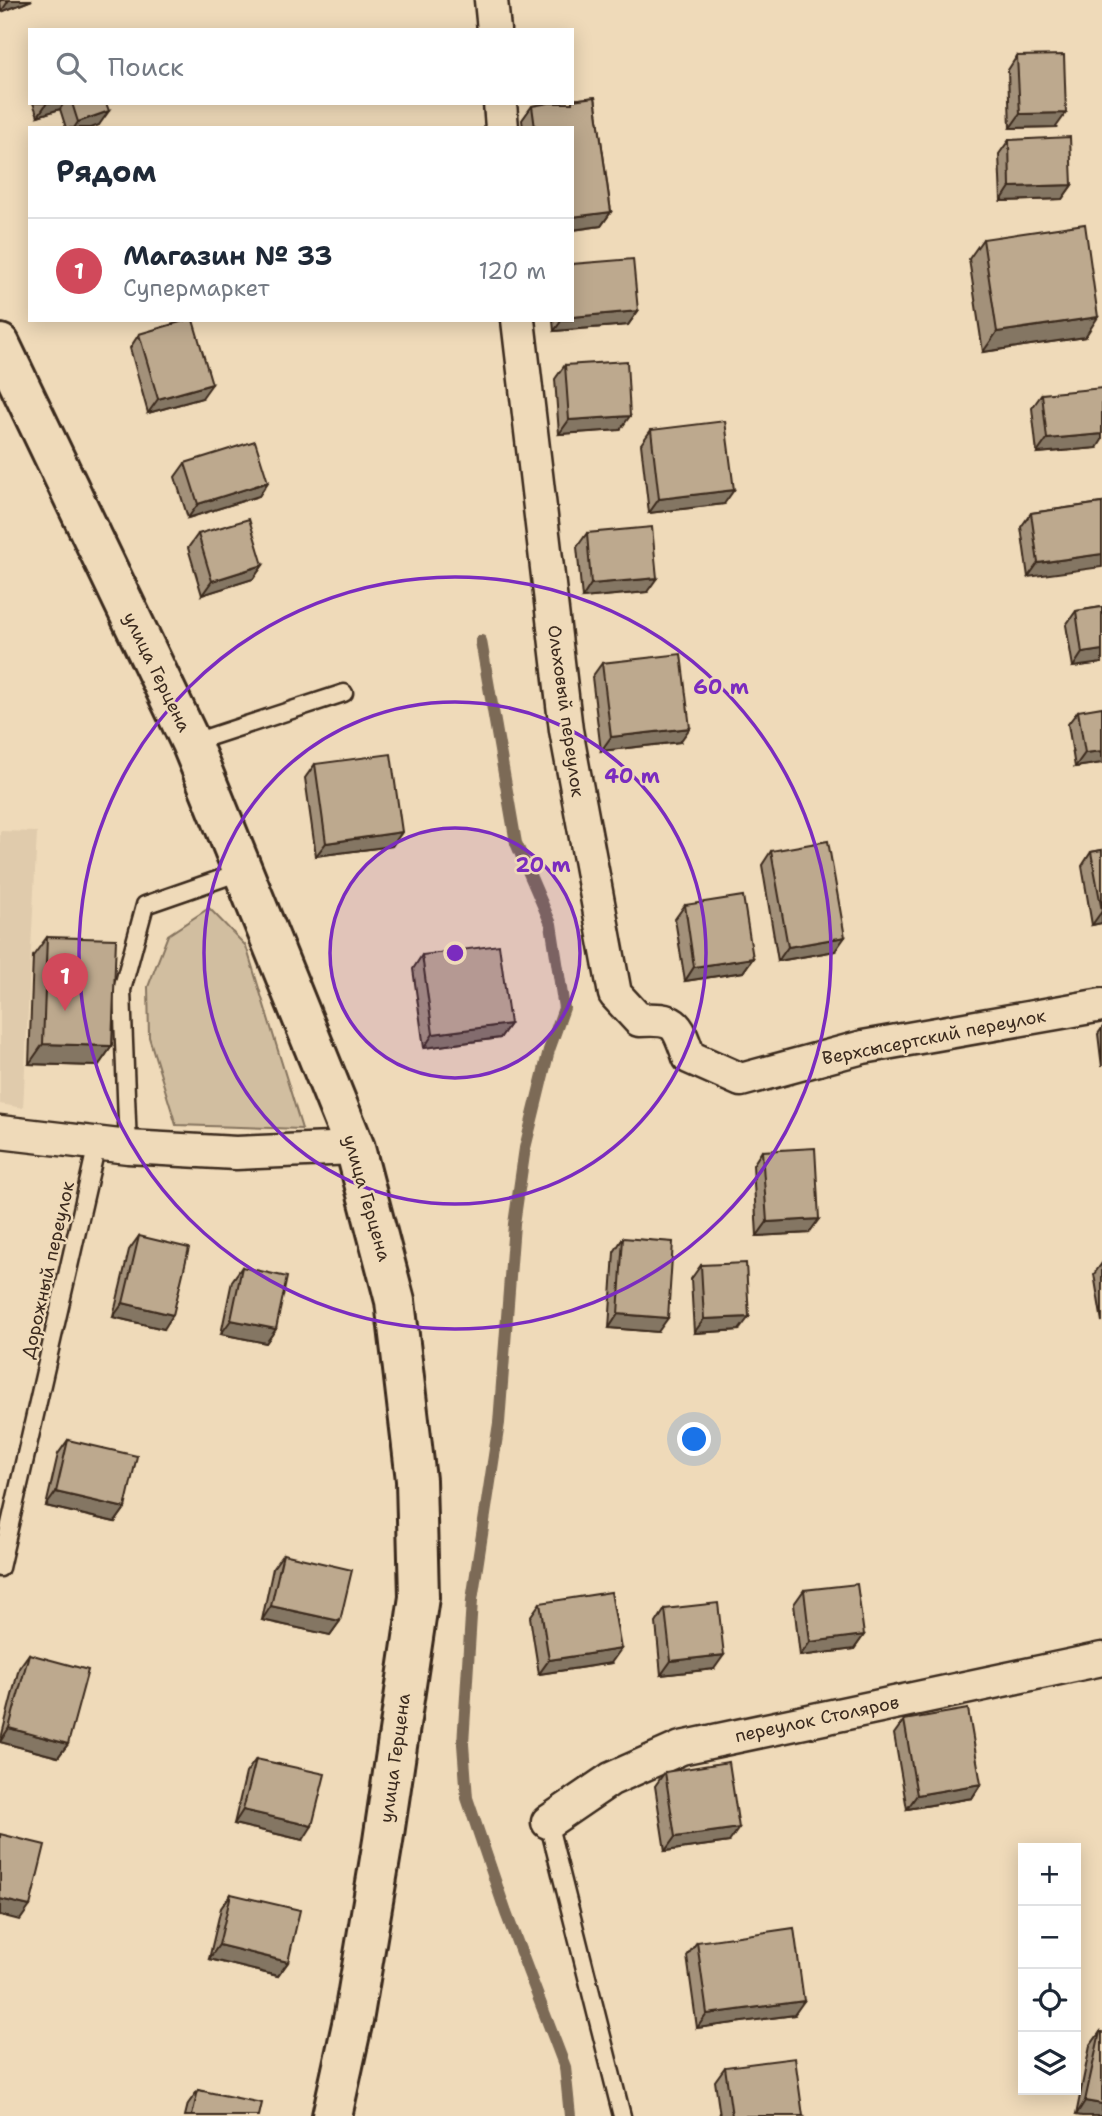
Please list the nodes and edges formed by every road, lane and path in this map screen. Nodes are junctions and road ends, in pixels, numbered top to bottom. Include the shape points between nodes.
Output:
1 (491, 0) edge
2 (494, 28) edge
3 (500, 105) edge
4 (502, 126) edge
5 (518, 322) edge
6 (0, 344) edge
7 (344, 693) dead end
8 (191, 743) junction
9 (243, 871) junction
10 (1102, 1005) edge
11 (689, 1057) joint
12 (0, 1132) edge
13 (97, 1144) junction
14 (128, 1147) junction
15 (355, 1148) junction
16 (0, 1568) edge
17 (1102, 1659) edge
18 (548, 1822) joint
19 (332, 2116) edge
20 (622, 2116) edge

1 - 2 street
3 - 4 street
5 - 11 street, Ольховый переулок via 566,730 615,994 639,1020 663,1018 680,1030
6 - 8 main road, улица Герцена
7 - 8 lane
8 - 9 main road, улица Герцена
9 - 14 lane via 145,905 122,990
9 - 15 main road, улица Герцена
10 - 11 street, Верхсысертский переулок via 863,1047 741,1080
12 - 13 street
13 - 14 street
13 - 16 lane, Дорожный переулок
14 - 15 street via 236,1153
15 - 19 main road, улица Герцена via 395,1301 416,1480 419,1597 354,2015
17 - 18 street, переулок Столяров via 681,1748 611,1779
18 - 20 lane

